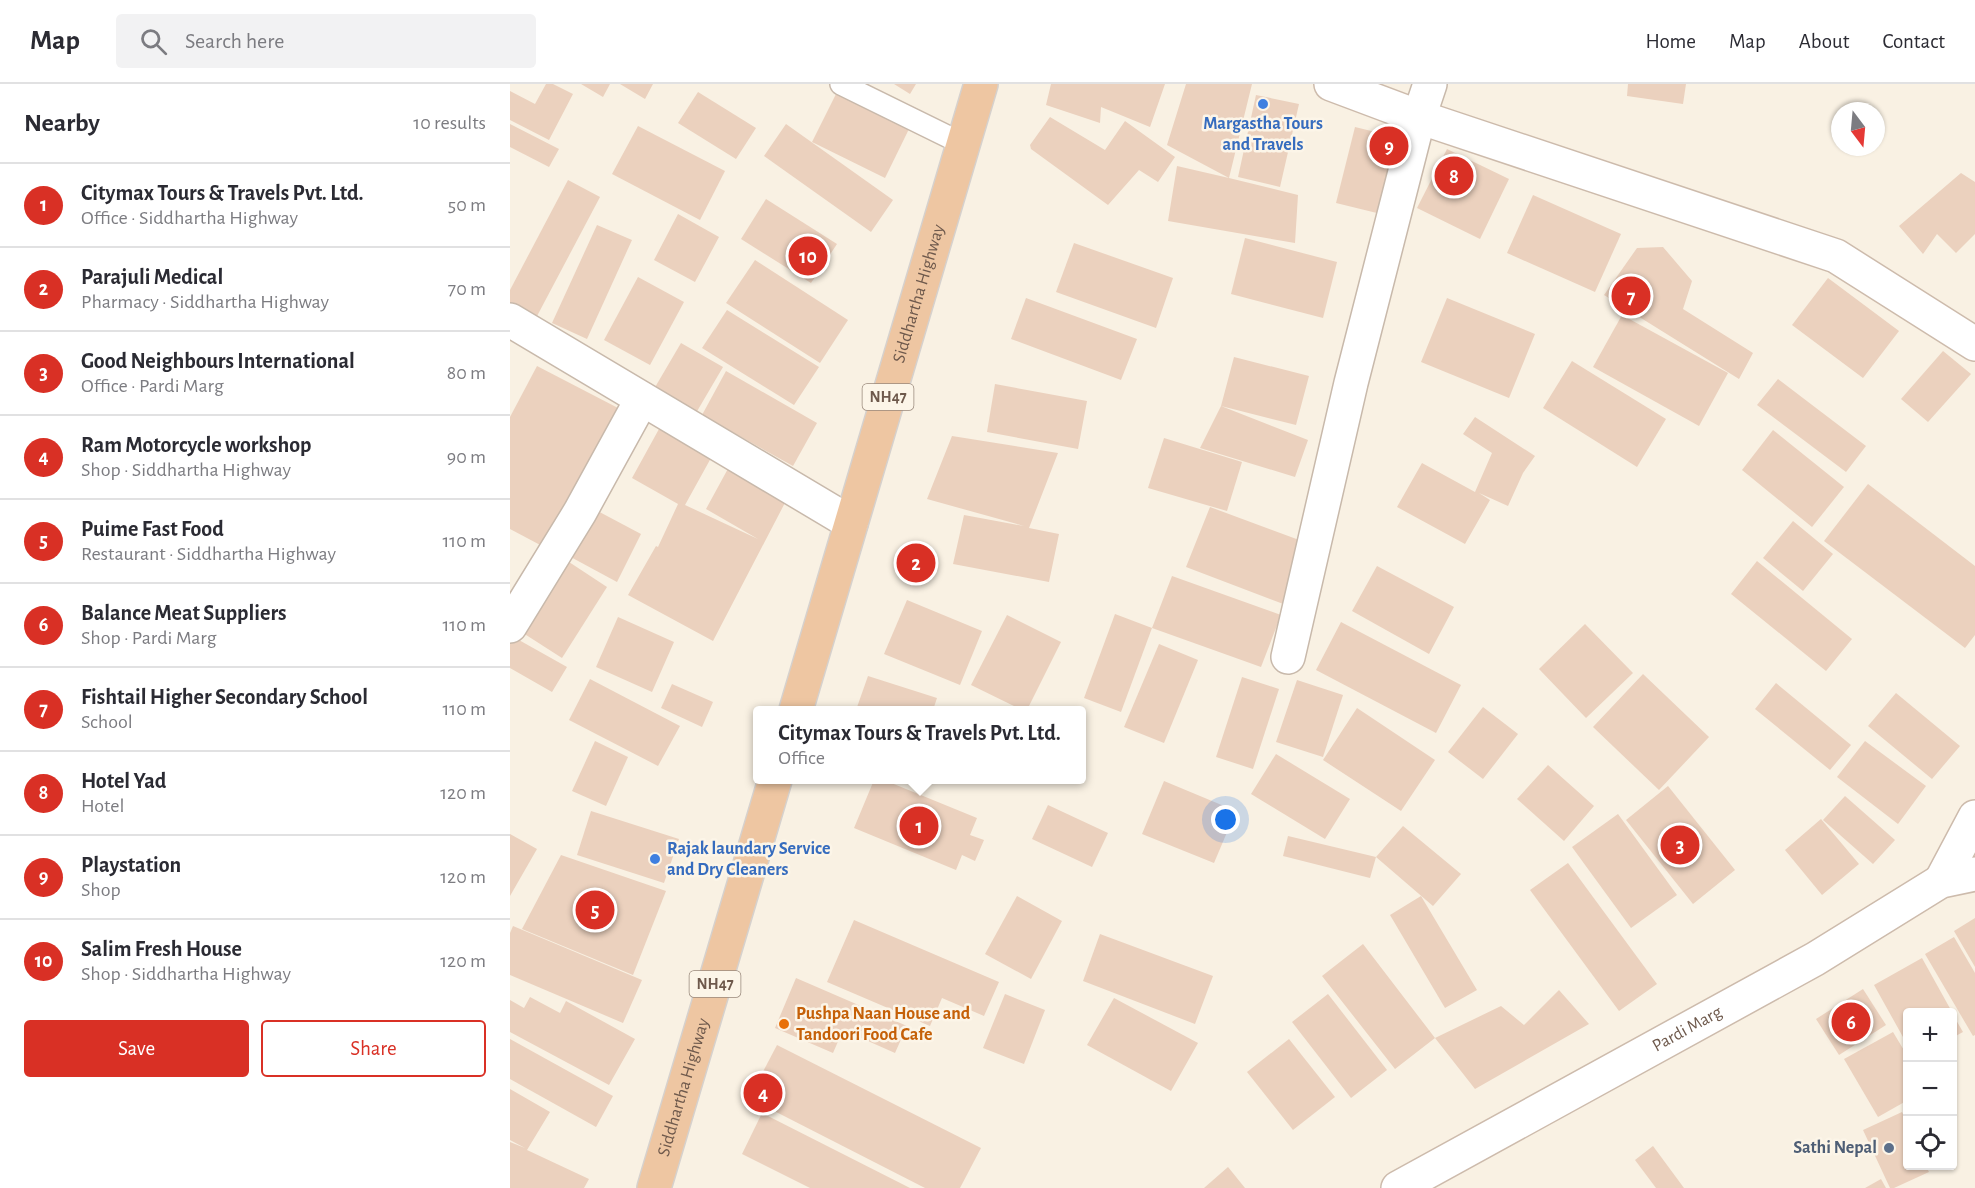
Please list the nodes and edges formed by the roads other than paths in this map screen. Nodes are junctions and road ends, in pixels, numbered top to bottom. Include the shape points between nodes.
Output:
1 (841, 84) edge
2 (981, 84) edge
3 (1331, 84) edge
4 (1430, 84) edge
5 (1419, 117) junction
6 (963, 144) junction
7 (510, 320) edge
8 (1975, 344) edge
9 (642, 399) junction
10 (851, 523) junction
11 (510, 626) edge
12 (1288, 657) dead end
13 (796, 706) edge
14 (774, 784) edge
15 (1975, 817) edge
16 (1975, 874) edge
17 (1941, 881) junction
18 (1414, 1184) edge
19 (654, 1188) edge

1 - 6 lane
2 - 6 highway, Siddhartha Highway / NH47
3 - 5 main road
4 - 5 main road
5 - 8 main road via 1836,256
5 - 12 main road via 1351,383
6 - 10 highway, Siddhartha Highway / NH47
7 - 9 main road
9 - 10 main road
9 - 11 main road via 580,512
10 - 13 highway, Siddhartha Highway / NH47
14 - 19 highway, Siddhartha Highway / NH47
15 - 17 main road
16 - 17 main road, Pardi Marg
17 - 18 main road, Pardi Marg via 1804,965

